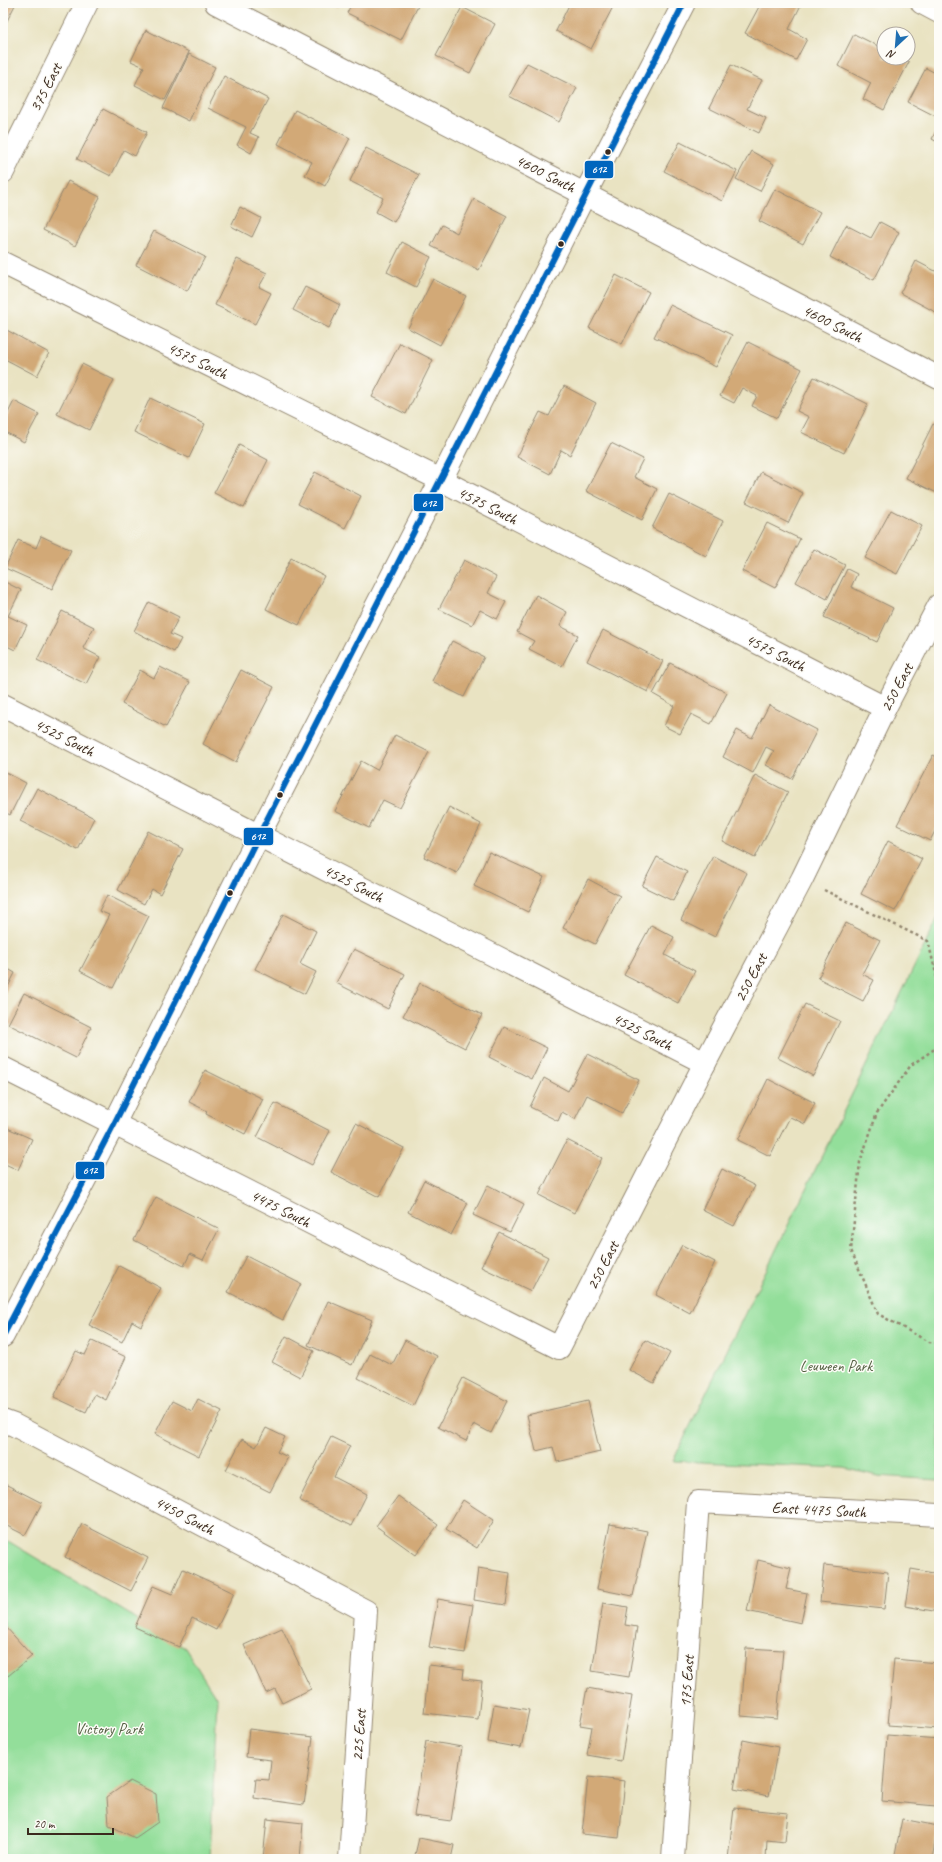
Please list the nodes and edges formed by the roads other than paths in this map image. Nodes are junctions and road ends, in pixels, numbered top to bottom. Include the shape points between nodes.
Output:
1 (87, 3) edge
2 (216, 3) edge
3 (684, 3) edge
4 (922, 3) edge
5 (939, 12) edge
6 (3, 172) edge
7 (585, 194) junction
8 (3, 263) edge
9 (939, 378) edge
10 (441, 480) junction
11 (939, 605) edge
12 (3, 705) edge
13 (885, 708) junction
14 (259, 835) junction
15 (705, 1062) junction
16 (3, 1068) edge
17 (114, 1124) junction
18 (3, 1336) edge
19 (559, 1348) joint
20 (3, 1421) edge
21 (698, 1502) joint
22 (939, 1515) edge
23 (366, 1611) joint
24 (350, 1859) edge
25 (673, 1859) edge

1 - 6 street, 375 East
2 - 7 street, 4600 South
3 - 7 street
4 - 5 street
7 - 9 street, 4600 South
7 - 10 street
8 - 10 street, 4575 South
10 - 13 street, 4575 South
10 - 14 street
11 - 13 street, 250 East
12 - 14 street, 4525 South
13 - 15 street, 250 East via 802,879
14 - 15 street, 4525 South
14 - 17 street
15 - 19 street, 250 East
16 - 17 street, 4475 South
17 - 18 street
17 - 19 street, 4475 South
20 - 23 street, 4450 South
21 - 22 street, East 4475 South
21 - 25 street, 175 East
23 - 24 street, 225 East

